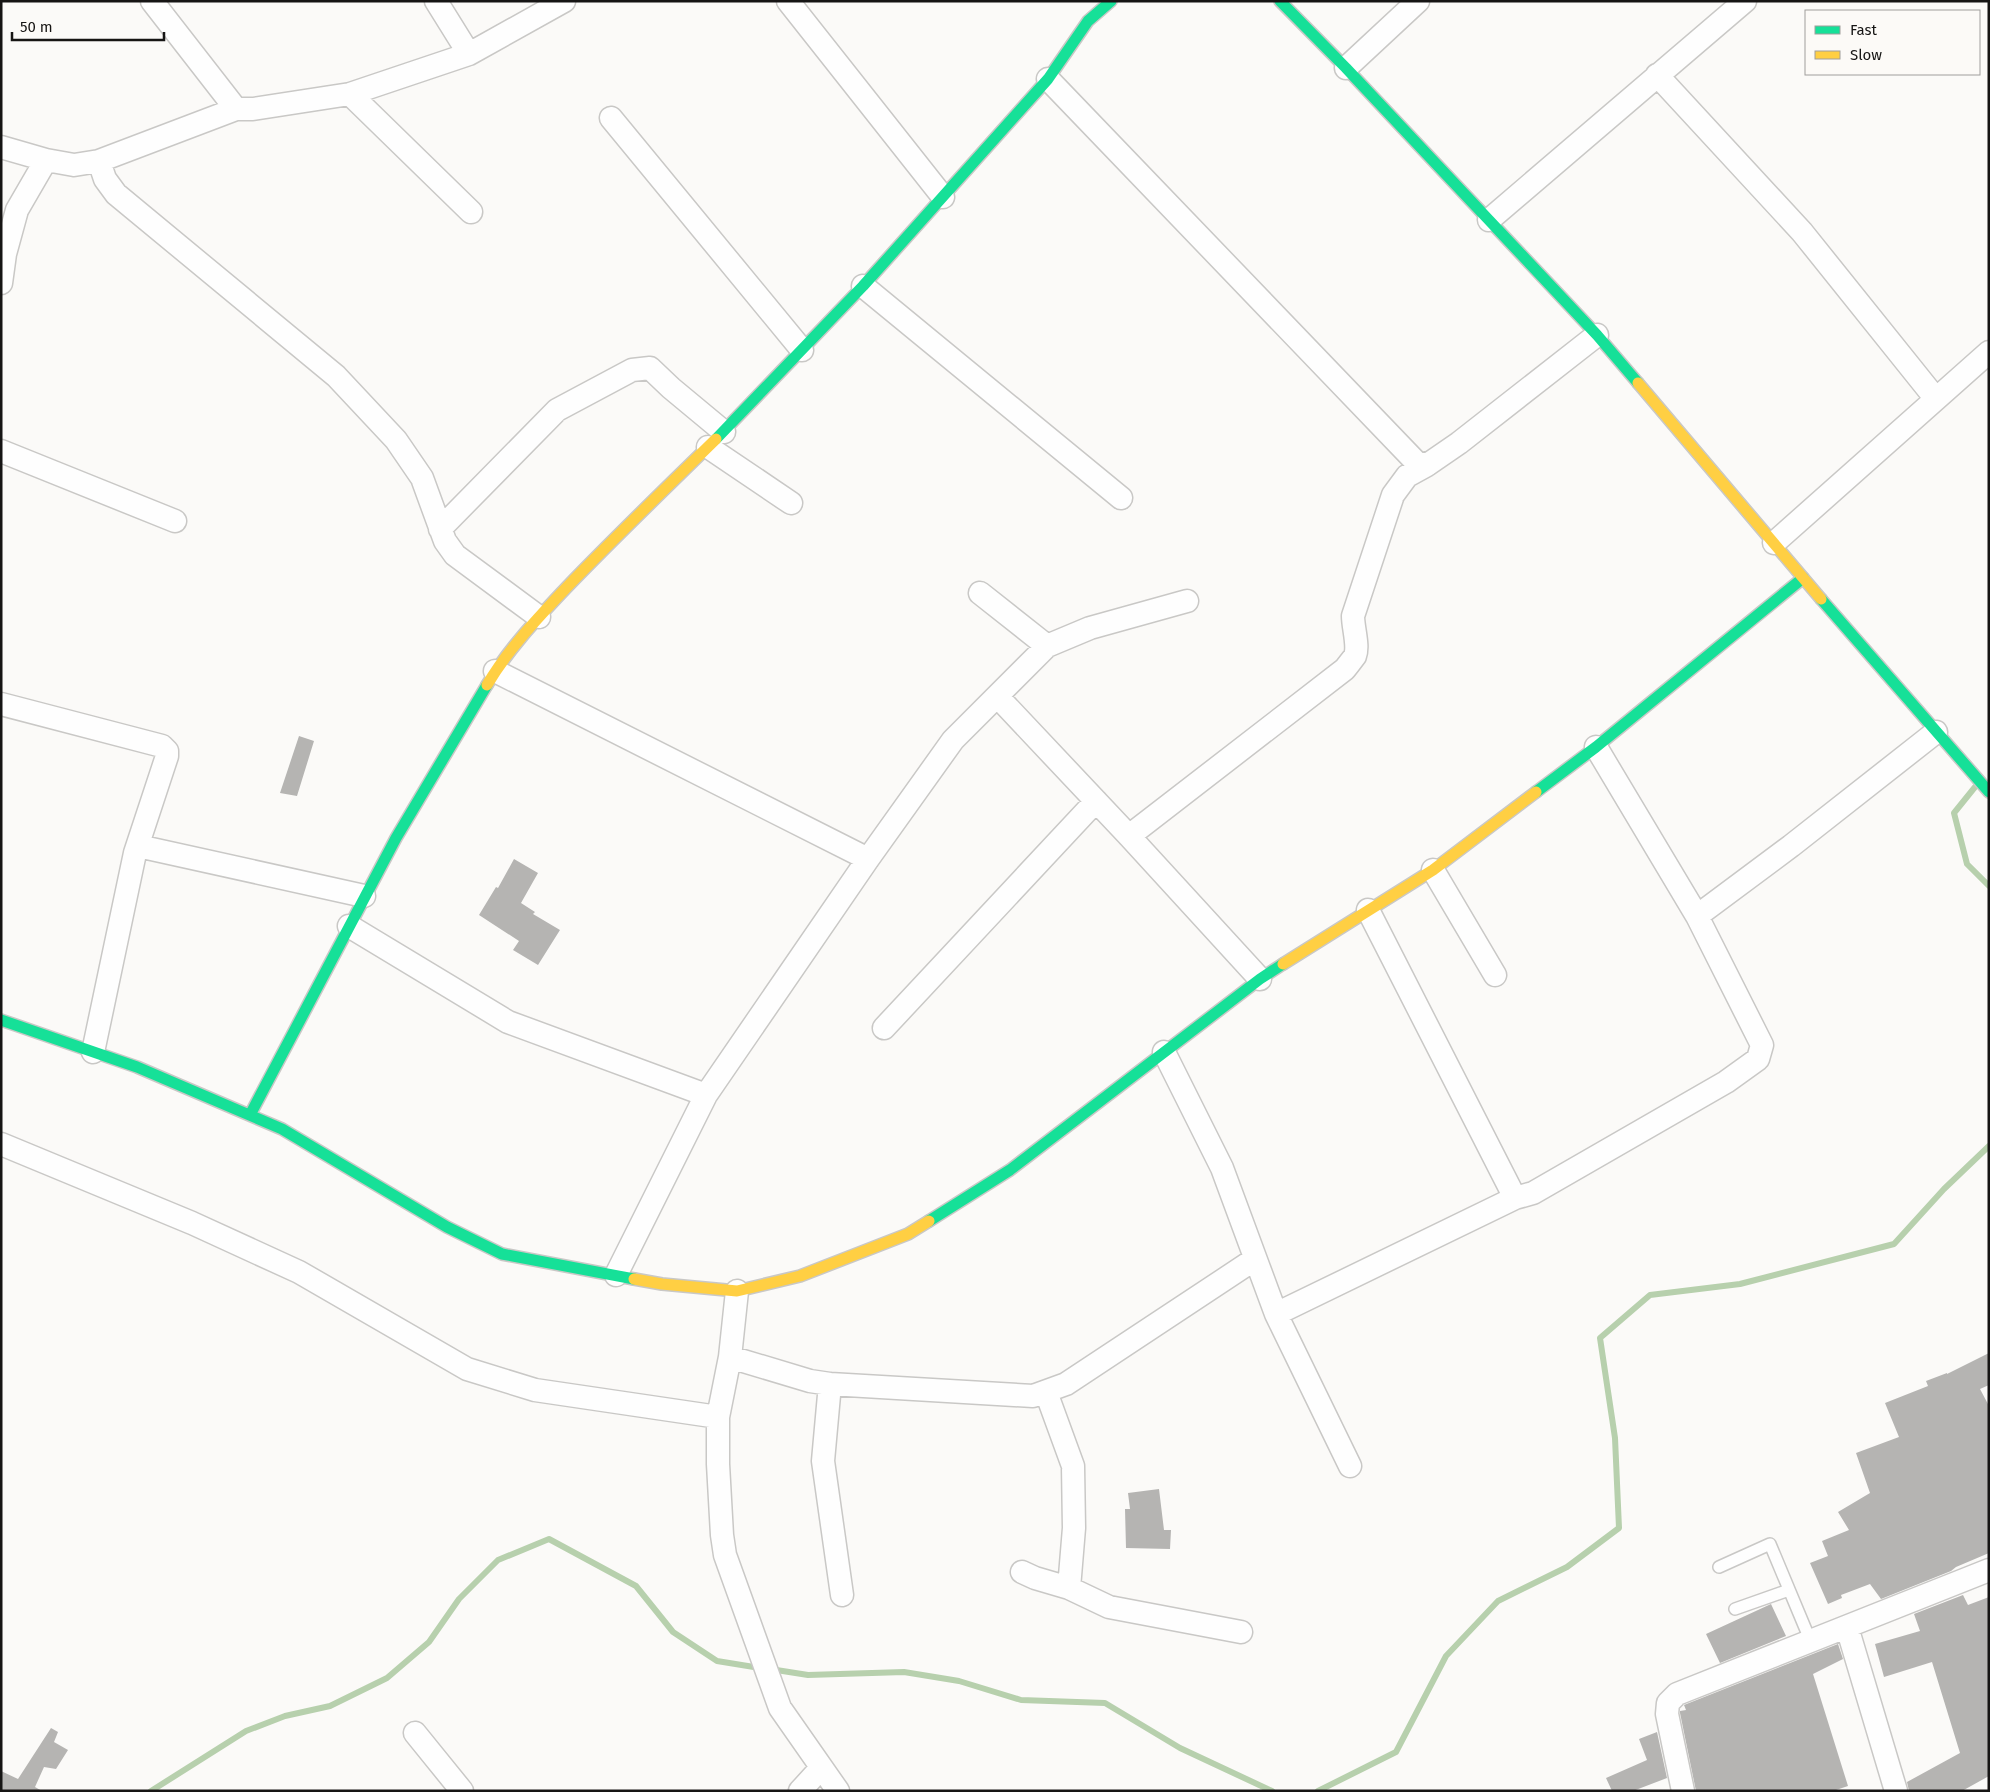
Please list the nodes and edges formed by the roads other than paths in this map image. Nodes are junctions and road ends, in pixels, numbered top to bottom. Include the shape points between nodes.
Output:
1 (152, 1) edge
2 (436, 1) edge
3 (564, 1) edge
4 (788, 1) edge
5 (1111, 1) edge
6 (1280, 1) edge
7 (1418, 1) edge
8 (1745, 1) edge
9 (469, 54) junction
10 (1346, 68) junction
11 (1657, 75) junction
12 (1048, 79) junction
13 (350, 94) junction
14 (236, 109) junction
15 (611, 118) dead end
16 (1, 147) edge
17 (46, 160) junction
18 (99, 161) junction
19 (943, 197) junction
20 (471, 212) dead end
21 (1489, 220) junction
22 (1, 283) edge
23 (863, 286) junction
24 (1597, 335) junction
25 (802, 350) junction
26 (1989, 352) edge
27 (1936, 399) junction
28 (716, 440) junction
29 (1, 451) edge
30 (1427, 465) junction
31 (1121, 498) dead end
32 (791, 503) dead end
33 (175, 521) dead end
34 (440, 529) junction
35 (1774, 543) junction
36 (1803, 578) junction
37 (980, 593) dead end
38 (1187, 601) dead end
39 (539, 617) junction
40 (1047, 646) junction
41 (495, 671) junction
42 (996, 696) junction
43 (1, 704) edge
44 (1936, 732) junction
45 (1596, 747) junction
46 (1985, 788) edge
47 (1096, 801) junction
48 (1129, 836) junction
49 (138, 846) junction
50 (868, 859) junction
51 (1433, 870) junction
52 (364, 896) junction
53 (1368, 910) junction
54 (1697, 916) junction
55 (349, 926) junction
56 (1495, 975) dead end
57 (1260, 979) junction
58 (1, 1020) edge
59 (884, 1028) dead end
60 (93, 1052) junction
61 (1164, 1052) junction
62 (706, 1095) junction
63 (250, 1115) junction
64 (1, 1144) edge
65 (1515, 1198) junction
66 (1255, 1258) junction
67 (616, 1275) junction
68 (737, 1291) junction
69 (1276, 1314) junction
70 (730, 1357) junction
71 (830, 1384) junction
72 (1046, 1392) junction
73 (718, 1417) junction
74 (1350, 1466) dead end
75 (1719, 1567) dead end
76 (1989, 1570) edge
77 (1022, 1572) dead end
78 (1069, 1588) junction
79 (1790, 1590) junction
80 (842, 1595) dead end
81 (1735, 1609) dead end
82 (1847, 1627) junction
83 (1241, 1632) dead end
84 (1811, 1642) junction
85 (415, 1733) dead end
86 (821, 1768) junction
87 (462, 1791) edge
88 (800, 1791) edge
89 (838, 1791) edge
90 (1683, 1791) edge
91 (1896, 1791) edge

1 - 14 street
2 - 9 street
3 - 9 street
4 - 19 street
5 - 12 street via 1088,21
6 - 10 street
7 - 10 street
8 - 11 street
9 - 13 street
10 - 21 street
11 - 21 street
11 - 27 street via 1802,232
12 - 19 street
12 - 30 street via 1416,462
13 - 14 street
13 - 20 street
14 - 18 street
15 - 25 street
16 - 17 street
17 - 18 street via 74,164
17 - 22 street via 17,210
18 - 34 street via 105,179 116,194 336,376 396,440 422,478
19 - 23 street
21 - 24 street
23 - 25 street
23 - 31 street
24 - 30 street
24 - 35 street
25 - 28 street
26 - 27 street
27 - 35 street
28 - 32 street
28 - 34 street via 650,368 632,370 557,410
28 - 39 street via 612,540
29 - 33 street
30 - 48 street via 1407,476 1393,495 1354,616 1355,656 1345,669
34 - 39 street via 455,555
35 - 36 street
36 - 44 street
36 - 45 street
37 - 40 street
38 - 40 street via 1090,628
39 - 41 street
40 - 42 street
41 - 50 street
41 - 52 street
42 - 47 street
42 - 50 street via 953,740
43 - 49 street via 162,746 167,751
44 - 46 street
44 - 54 street
45 - 51 street
45 - 54 street
47 - 48 street
47 - 59 street
48 - 57 street
49 - 52 street
49 - 60 street
50 - 62 street
51 - 53 street
51 - 56 street
52 - 55 street
53 - 57 street
53 - 65 street
54 - 65 street via 1762,1045 1758,1059 1726,1082 1533,1193
55 - 62 street via 508,1022
55 - 63 street
57 - 61 street
58 - 60 street
60 - 63 street
61 - 66 street via 1222,1168
61 - 68 street via 1010,1170 908,1234 800,1276
62 - 67 street
63 - 67 street via 282,1129 447,1228 502,1254
64 - 73 street via 192,1223 300,1272 467,1369 535,1390
65 - 69 street
66 - 69 street
66 - 72 street via 1066,1384
67 - 68 street via 662,1284
68 - 70 street
69 - 74 street
70 - 71 street
70 - 73 street
71 - 72 street via 1033,1396
71 - 80 street via 823,1461
72 - 78 street via 1072,1466 1074,1528
73 - 86 street via 725,1554 780,1708
75 - 79 lane via 1770,1544
76 - 82 street
77 - 78 street
78 - 83 street via 1109,1607
79 - 81 lane
79 - 84 lane
82 - 84 street
82 - 91 street
84 - 90 street via 1676,1694 1668,1703 1667,1714
85 - 87 street
86 - 88 street
86 - 89 street

